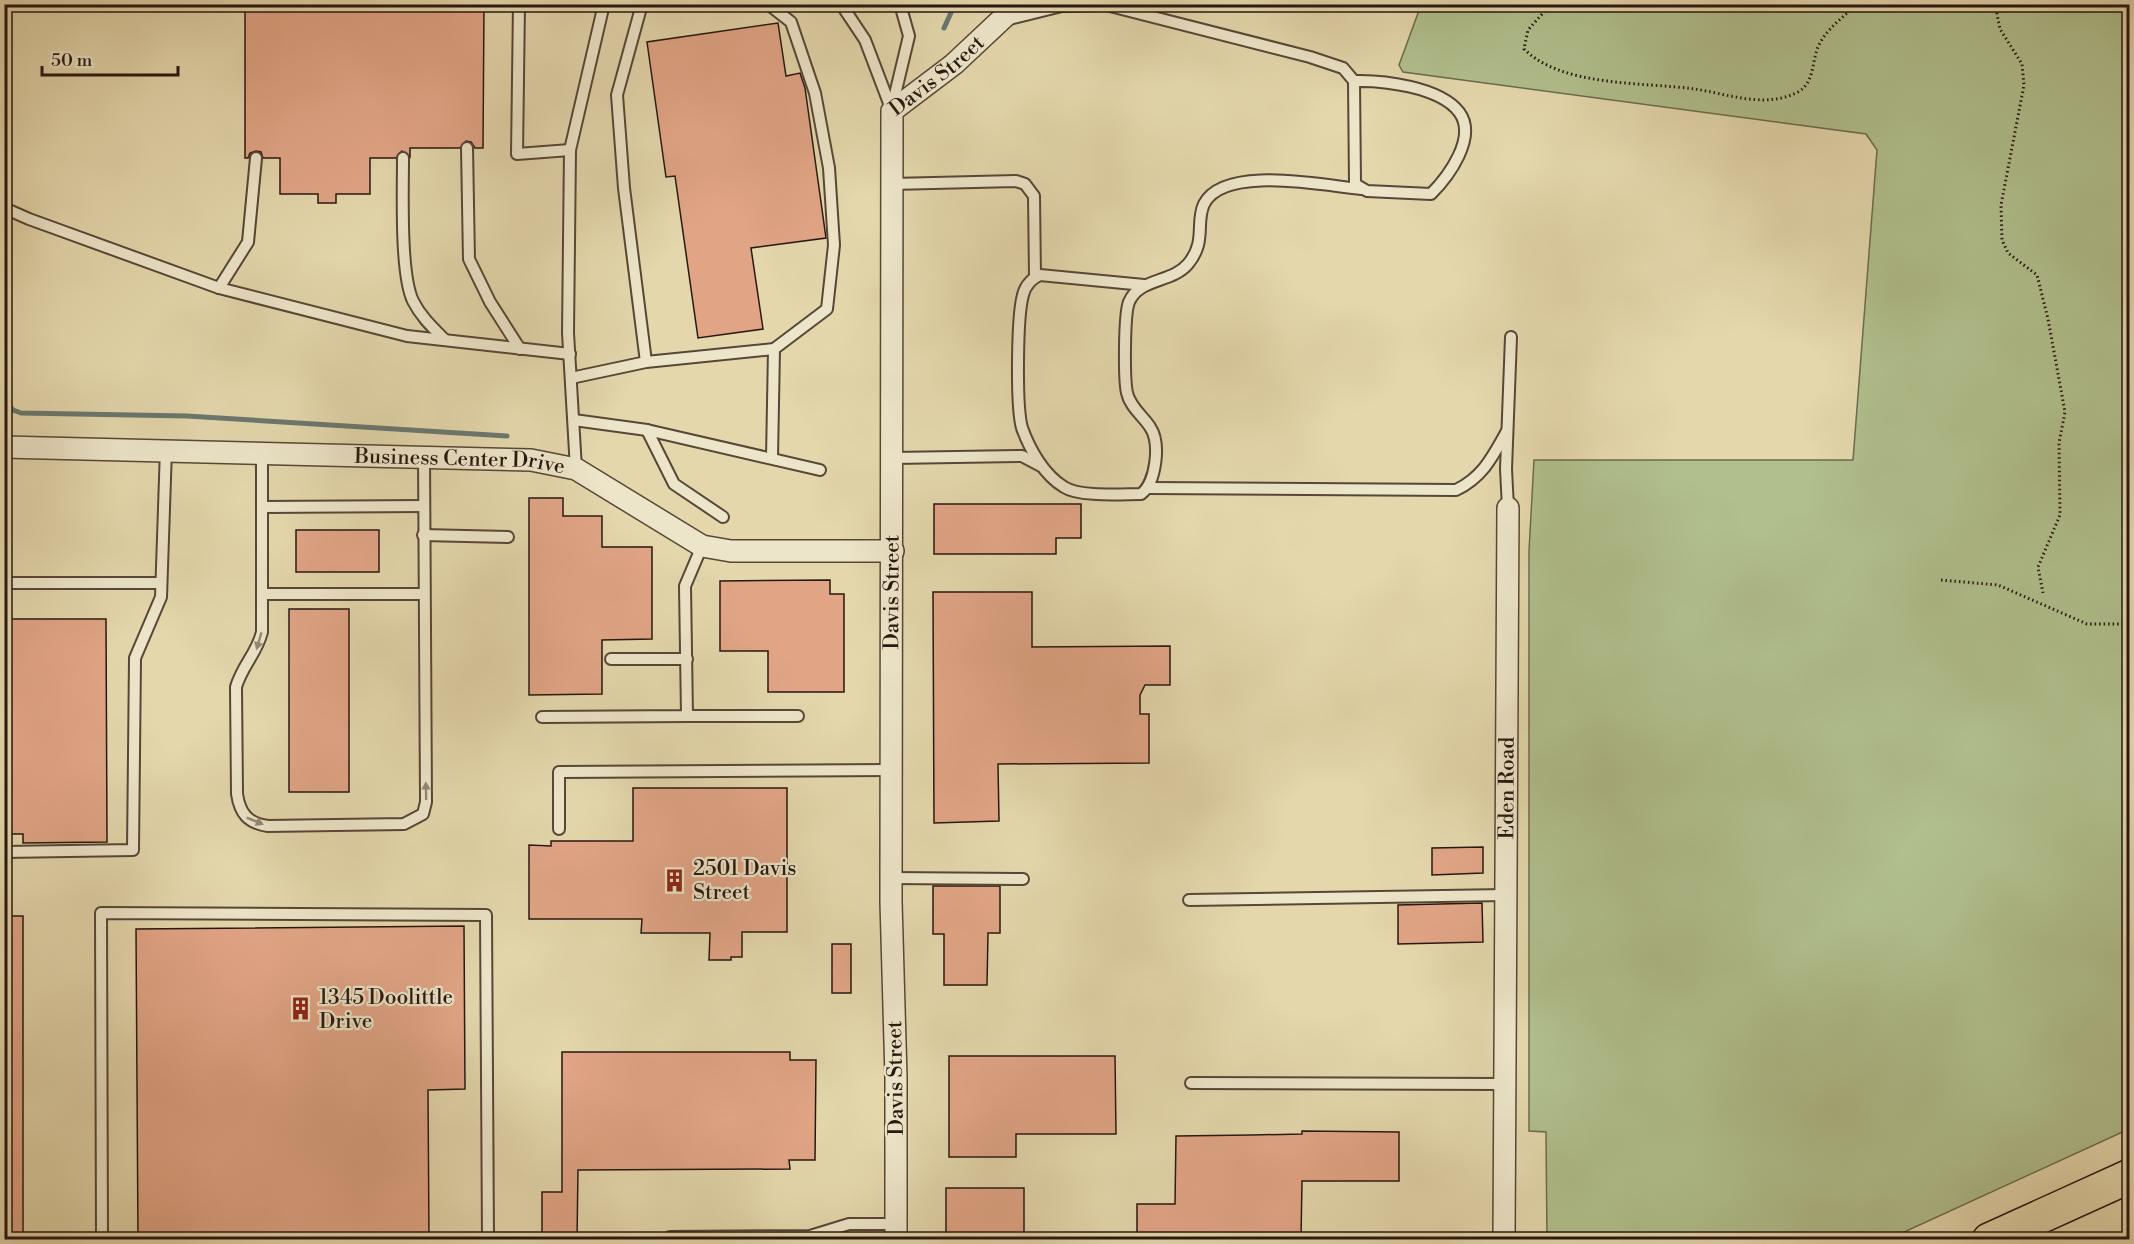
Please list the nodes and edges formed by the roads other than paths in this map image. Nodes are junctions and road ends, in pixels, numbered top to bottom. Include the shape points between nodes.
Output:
1 (519, 4) edge
2 (604, 4) edge
3 (642, 4) edge
4 (768, 4) edge
5 (841, 4) edge
6 (1018, 4) edge
7 (901, 6) edge
8 (999, 22) junction
9 (1354, 81) junction
10 (892, 111) junction
11 (466, 148) dead end
12 (570, 150) junction
13 (256, 158) dead end
14 (403, 158) dead end
15 (892, 184) junction
16 (1361, 189) junction
17 (4, 208) edge
18 (1035, 277) junction
19 (1144, 285) junction
20 (219, 288) junction
21 (1511, 337) dead end
22 (445, 340) junction
23 (520, 349) junction
24 (774, 349) junction
25 (570, 354) junction
26 (646, 362) junction
27 (572, 378) junction
28 (574, 420) junction
29 (647, 430) junction
30 (1507, 431) junction
31 (4, 447) edge
32 (166, 449) junction
33 (262, 452) junction
34 (424, 455) junction
35 (772, 458) junction
36 (893, 458) junction
37 (1042, 466) junction
38 (576, 469) junction
39 (820, 470) dead end
40 (1149, 488) junction
41 (424, 506) junction
42 (262, 507) junction
43 (1508, 508) joint
44 (723, 517) dead end
45 (423, 535) junction
46 (508, 537) dead end
47 (702, 546) junction
48 (893, 551) junction
49 (4, 583) edge
50 (161, 583) junction
51 (262, 589) junction
52 (423, 594) junction
53 (611, 659) dead end
54 (687, 659) junction
55 (687, 716) junction
56 (798, 716) dead end
57 (542, 717) dead end
58 (891, 770) junction
59 (559, 829) dead end
60 (4, 852) edge
61 (891, 878) junction
62 (1023, 879) dead end
63 (1504, 895) junction
64 (1189, 900) dead end
65 (1191, 1083) dead end
66 (1504, 1084) junction
67 (2128, 1180) edge
68 (896, 1232) edge
69 (102, 1239) edge
70 (488, 1239) edge
71 (670, 1239) edge
72 (1504, 1239) edge
73 (1989, 1239) edge

1 - 12 lane via 517,154
2 - 12 lane
3 - 26 lane via 617,95 624,188
4 - 24 lane via 791,22 816,93 829,168 834,245 827,309
5 - 10 lane via 865,40
6 - 8 street, Davis Street
7 - 10 lane via 909,36
8 - 9 lane via 1062,6 1106,5 1311,57 1343,68
8 - 10 street, Davis Street via 954,64
9 - 16 lane via 1355,184
9 - 16 lane via 1407,85 1430,93 1459,111 1463,121 1458,159 1431,194
10 - 15 street, Davis Street
11 - 23 lane via 469,259
12 - 25 lane
13 - 20 lane via 248,242
14 - 22 lane via 405,253 412,298 423,318
15 - 18 lane via 1025,184 1034,196
15 - 36 street, Davis Street
16 - 19 lane via 1267,180 1211,194 1203,208 1200,243 1187,266 1169,278
17 - 20 lane
18 - 19 lane
18 - 37 lane via 1023,292 1018,320 1019,356 1022,426
19 - 40 lane via 1127,307 1126,383 1127,394 1154,434 1154,476
20 - 22 lane via 407,336
21 - 30 lane, Eden Road
22 - 23 lane
23 - 25 lane
24 - 26 lane
24 - 35 lane
25 - 27 lane
26 - 27 lane
27 - 28 lane
28 - 29 lane
28 - 38 lane
29 - 35 lane
29 - 44 lane via 674,484
30 - 40 lane via 1484,471 1456,490
30 - 43 lane, Eden Road
31 - 32 street, Business Center Drive
32 - 33 street, Business Center Drive
32 - 50 lane
33 - 34 street, Business Center Drive
33 - 42 lane
34 - 38 street, Business Center Drive via 531,460
34 - 41 lane
35 - 39 lane
36 - 37 lane via 1022,456
36 - 48 street, Davis Street
37 - 40 lane via 1071,492 1141,494
38 - 47 street, Business Center Drive
41 - 42 lane
41 - 45 lane
42 - 51 lane
43 - 63 street, Eden Road
45 - 46 lane
45 - 52 lane
47 - 48 street, Business Center Drive via 731,551
47 - 54 lane via 685,586
48 - 58 street, Davis Street
49 - 50 lane
50 - 60 lane via 161,597 135,658 133,850
51 - 52 lane
51 -> 52 lane via 258,648 239,675 236,687 237,794 246,818 268,825 404,824 423,814
53 - 54 lane
54 - 55 lane
55 - 56 lane
55 - 57 lane
58 - 59 lane via 559,772
58 - 61 street, Davis Street
61 - 62 lane
61 - 68 street, Davis Street
63 - 64 lane
63 - 66 street, Eden Road
65 - 66 lane
66 - 72 street, Eden Road
67 - 73 main road
68 - 71 lane via 849,1224 810,1236
69 - 70 lane via 101,913 486,915

